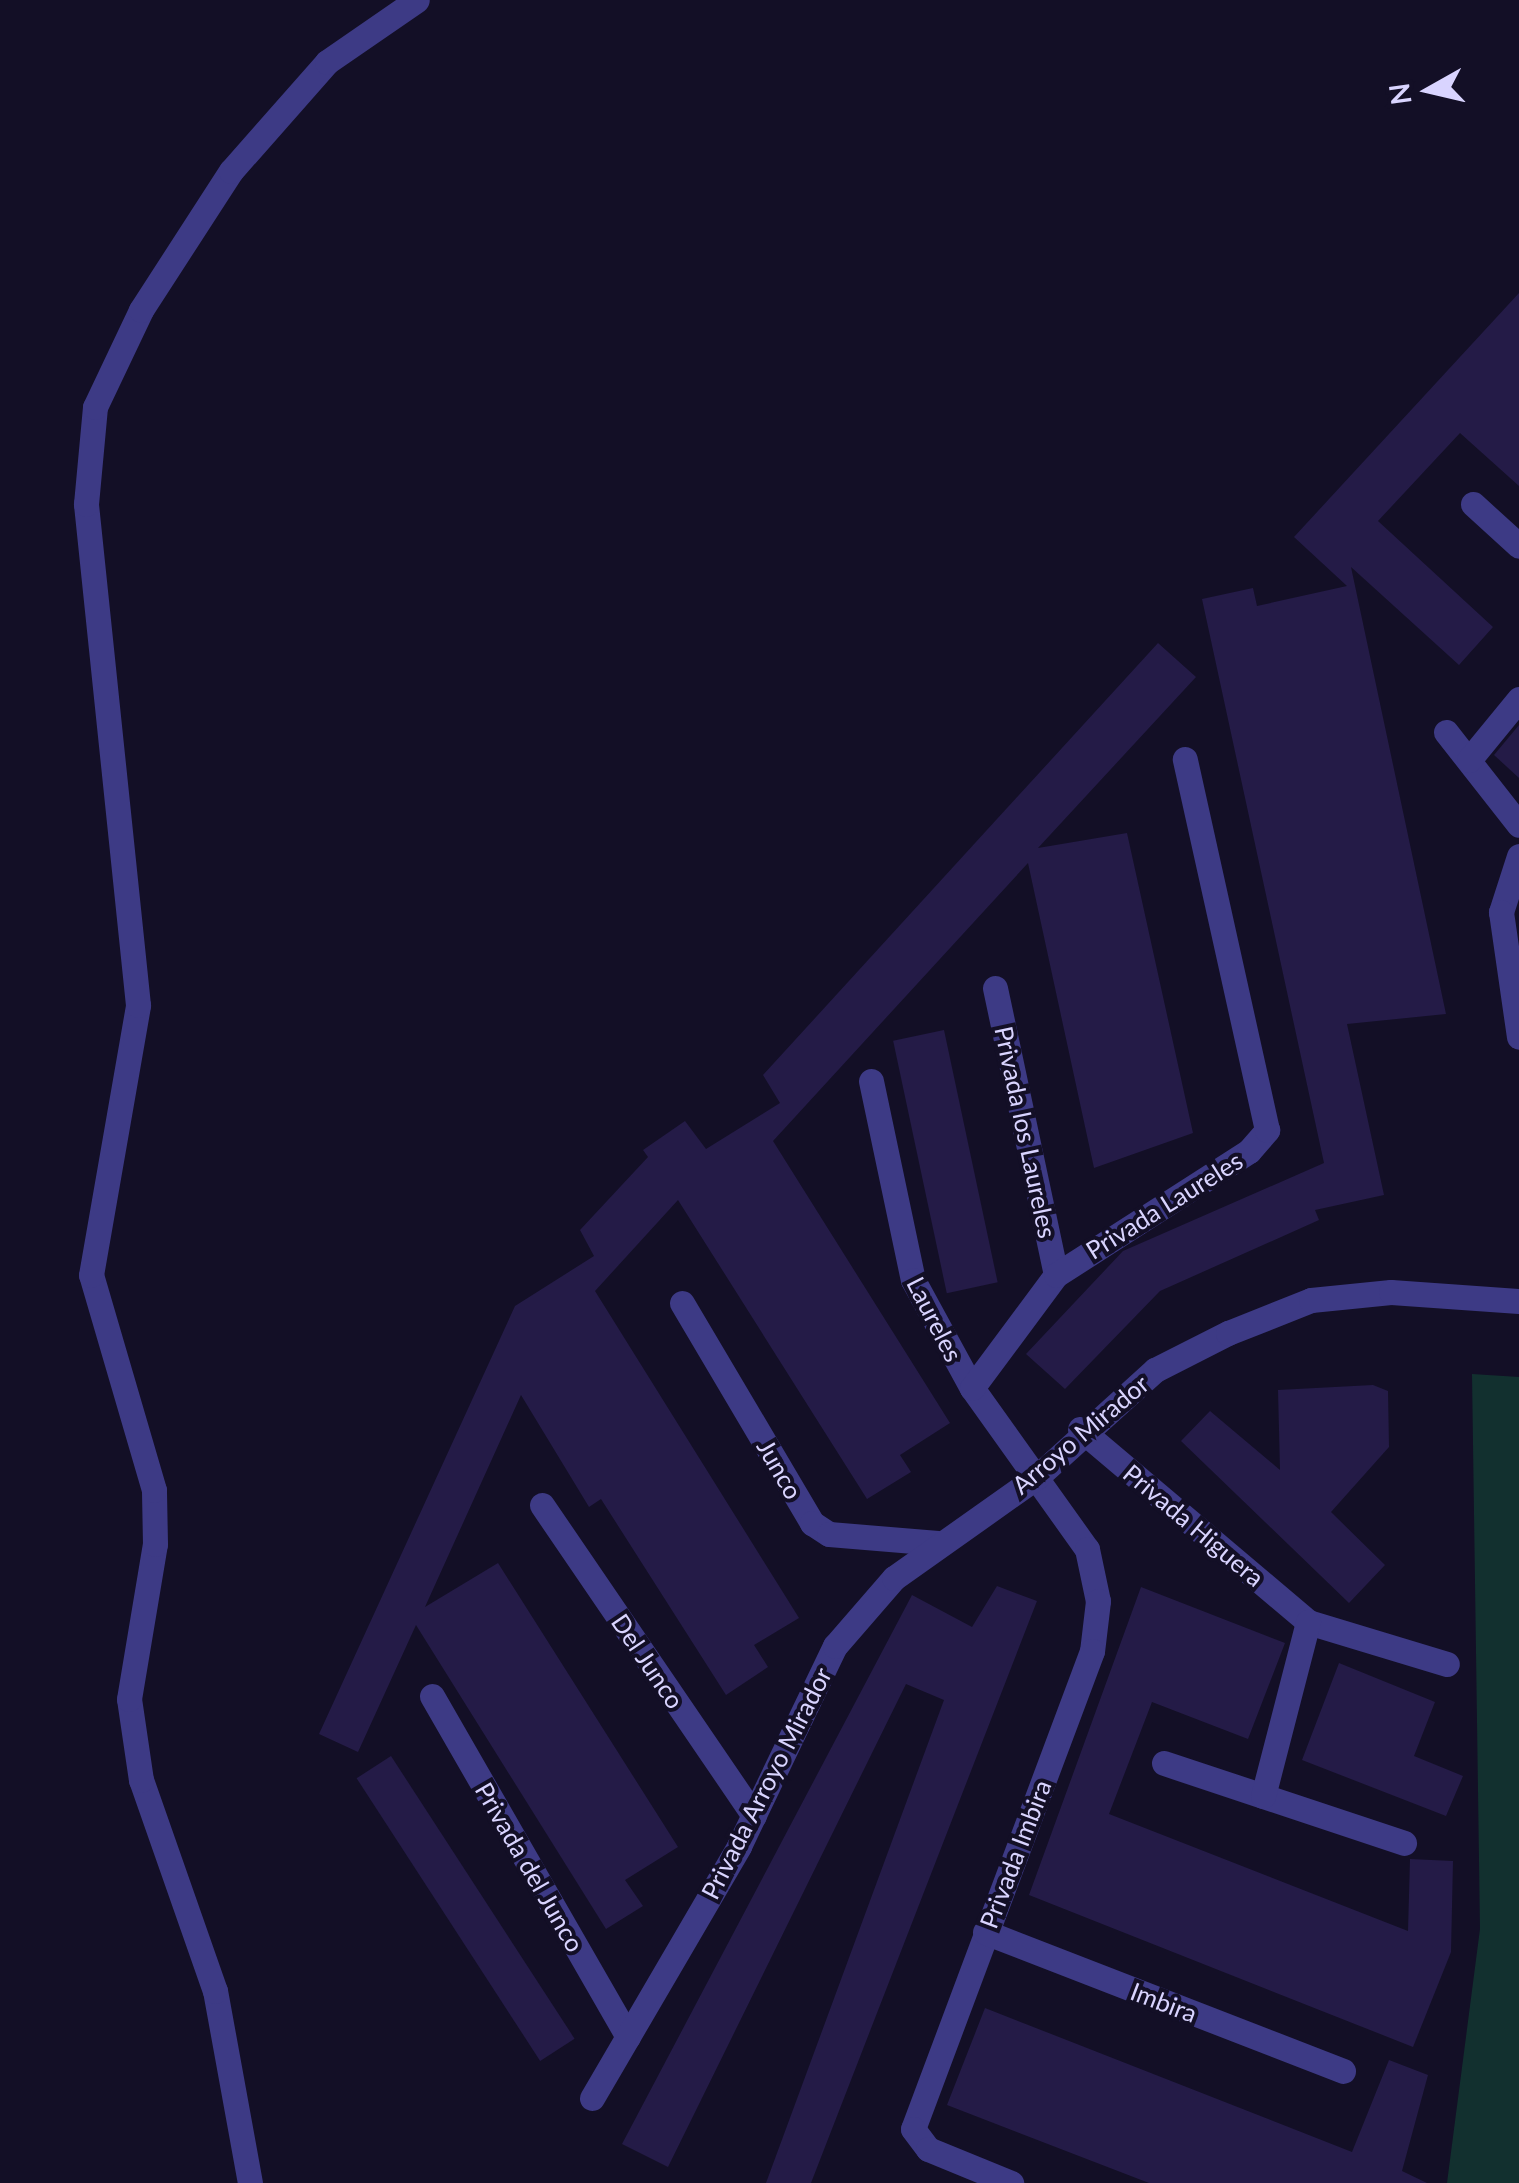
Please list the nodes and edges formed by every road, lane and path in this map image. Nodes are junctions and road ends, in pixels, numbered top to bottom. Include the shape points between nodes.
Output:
1 (417, 0) edge
2 (1472, 504) dead end
3 (1519, 546) edge
4 (1519, 699) edge
5 (1446, 732) dead end
6 (1184, 759) dead end
7 (1470, 760) junction
8 (1519, 825) edge
9 (1519, 856) edge
10 (996, 988) dead end
11 (1519, 1037) edge
12 (871, 1081) dead end
13 (1056, 1276) junction
14 (1519, 1300) edge
15 (682, 1303) dead end
16 (972, 1388) junction
17 (1080, 1429) junction
18 (1038, 1476) junction
19 (542, 1505) dead end
20 (938, 1543) junction
21 (1308, 1622) junction
22 (1448, 1664) dead end
23 (432, 1696) dead end
24 (1164, 1764) dead end
25 (1262, 1796) junction
26 (754, 1816) junction
27 (1404, 1843) dead end
28 (985, 1932) junction
29 (628, 2037) junction
30 (1344, 2071) dead end
31 (592, 2098) dead end
32 (250, 2183) edge
33 (1011, 2183) edge

1 - 32 street via 327,62 231,171 141,310 95,406 86,504 138,1005 92,1275 154,1490 155,1544 128,1699 141,1780 215,1991
2 - 3 street
4 - 7 street
5 - 7 street
6 - 13 street, Privada Laureles via 1267,1130 1249,1151
7 - 8 street
9 - 11 street via 1501,912
10 - 13 street, Privada los Laureles
12 - 16 street, Laureles via 913,1280
13 - 16 street, Privada Laureles
14 - 17 street, Arroyo Mirador via 1391,1292 1311,1300 1155,1370
15 - 20 street, Junco via 812,1523 829,1534
16 - 18 street, Laureles
17 - 18 street, Arroyo Mirador
17 - 21 street, Privada Higuera
18 - 20 street, Arroyo Mirador
18 - 28 street, Privada Imbira via 1087,1549 1098,1601 1092,1651
19 - 26 street, Del Junco
20 - 26 street, Privada Arroyo Mirador via 834,1646
21 - 22 street, Privada Higuera
21 - 25 street
23 - 29 street, Privada del Junco
24 - 25 street
25 - 27 street
26 - 29 street, Privada Arroyo Mirador
28 - 30 street, Imbira
28 - 33 street, Privada Imbira via 913,2129 928,2149
29 - 31 street, Privada Arroyo Mirador

